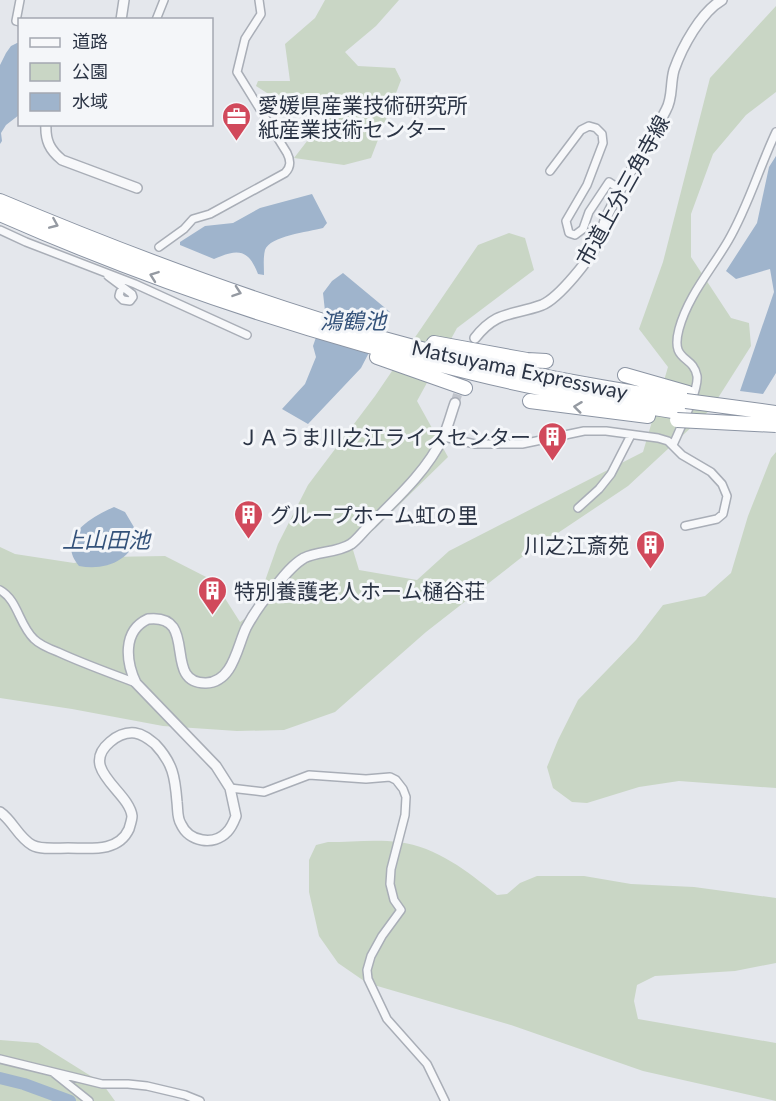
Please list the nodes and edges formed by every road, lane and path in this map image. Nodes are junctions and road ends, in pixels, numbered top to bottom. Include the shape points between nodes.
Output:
1 (20, 0) edge
2 (124, 0) edge
3 (165, 0) edge
4 (259, 0) edge
5 (722, 0) edge
6 (121, 18) edge
7 (157, 18) edge
8 (18, 21) edge
9 (46, 126) edge
10 (776, 132) edge
11 (550, 171) dead end
12 (137, 188) dead end
13 (621, 190) junction
14 (0, 201) edge
15 (0, 214) edge
16 (0, 230) edge
17 (159, 247) dead end
18 (99, 270) junction
19 (120, 292) dead end
20 (310, 323) junction
21 (248, 335) dead end
22 (475, 338) dead end
23 (382, 345) junction
24 (546, 361) dead end
25 (625, 375) dead end
26 (465, 388) dead end
27 (530, 401) dead end
28 (455, 403) tunnel mouth
29 (682, 407) junction
30 (776, 407) edge
31 (776, 413) edge
32 (776, 425) edge
33 (631, 435) junction
34 (444, 437) junction
35 (673, 445) junction
36 (578, 508) dead end
37 (685, 526) dead end
38 (0, 590) edge
39 (136, 683) junction
40 (230, 788) junction
41 (0, 812) edge
42 (0, 1059) edge
43 (52, 1072) junction
44 (89, 1101) edge
45 (200, 1101) edge
46 (445, 1101) edge

1 - 8 street
2 - 6 street
3 - 7 street
4 - 17 street via 261,14 245,39 237,72 288,153 289,169 210,214 194,219
5 - 13 street, 市道上分三角寺線 via 702,17 680,56 668,108
9 - 12 street via 47,142 62,160
10 - 35 street via 740,219 679,327 678,353 697,376
11 - 13 street via 581,130 589,126 602,134 603,143 587,185 566,221 569,233 575,235 583,229 609,182
13 - 22 street, 市道上分三角寺線 via 594,248 556,295 544,304 494,319
14 -> 20 highway
20 -> 15 highway via 153,276
16 - 18 street
18 - 19 street via 133,297 128,302 120,298
18 - 21 street
20 - 23 highway
20 - 23 highway
23 - 24 highway
23 - 26 highway
23 - 29 highway, Matsuyama Expressway via 486,376 576,395
25 - 29 highway
29 -> 27 highway
28 - 34 street
29 - 30 highway
29 - 31 highway, Matsuyama Expressway, bridge
29 - 32 highway, bridge
33 - 34 street via 584,431 522,444 493,445
33 - 35 street via 658,438
33 - 36 street via 611,474
34 - 39 street via 427,464 351,544 305,557 273,588 246,628 232,663 220,679 207,683 187,675 174,628 165,621 148,619 138,625 130,640 128,660
35 - 37 street via 711,472 727,496 723,514 717,519
38 - 39 street via 29,633 42,645
39 - 40 street via 216,766
40 - 41 street via 236,816 232,825 215,839 194,838 178,818 170,764 152,741 128,733 108,744 100,756 105,778 126,801 132,816 128,831 116,844 94,848 35,846
40 - 46 street via 264,792 309,775 366,780 390,777 403,789 405,815 390,884 401,910 371,956 368,979 387,1019 427,1064
42 - 43 street
43 - 44 street
43 - 45 street via 102,1084 147,1086

